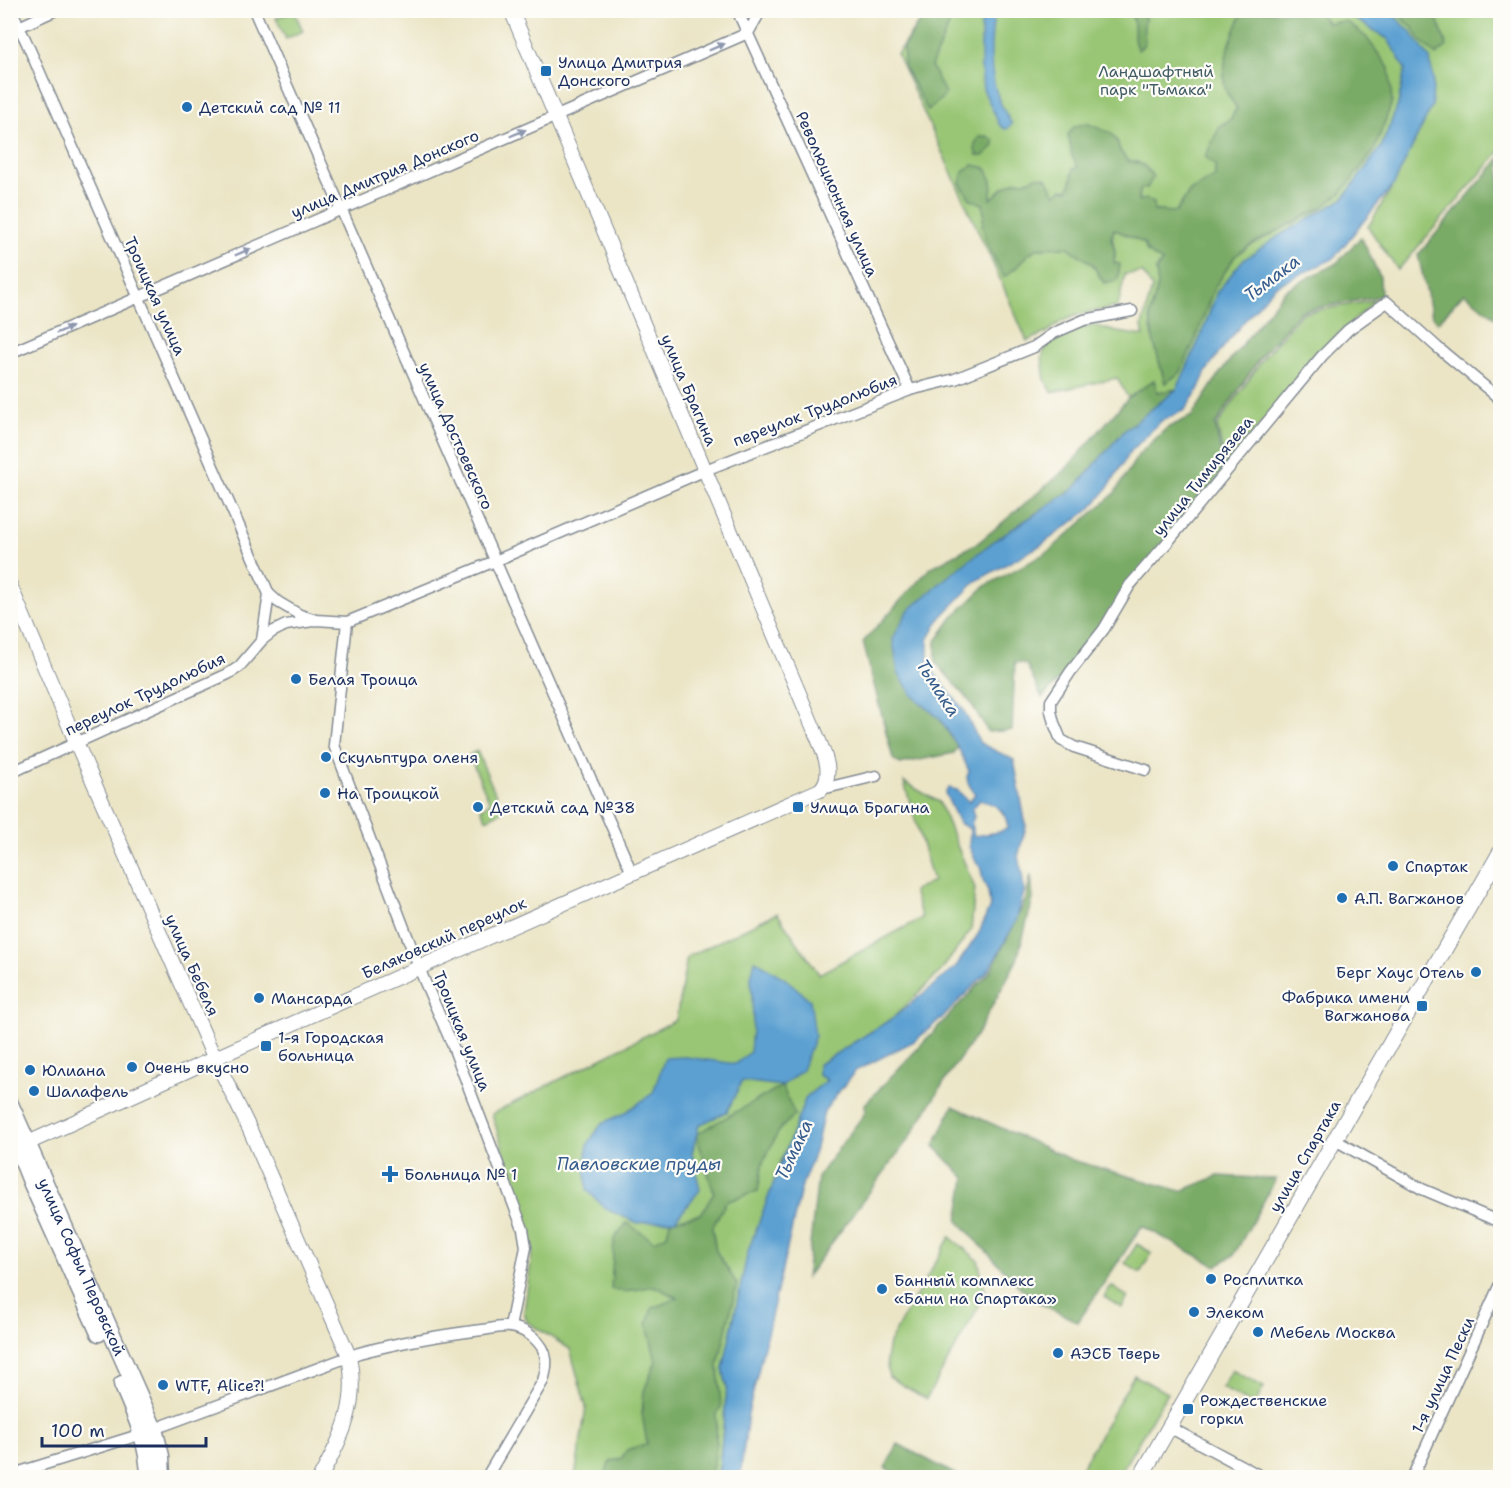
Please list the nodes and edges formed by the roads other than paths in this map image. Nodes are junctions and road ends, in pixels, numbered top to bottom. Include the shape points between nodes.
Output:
1 (12, 10) edge
2 (56, 10) edge
3 (254, 10) edge
4 (511, 10) edge
5 (737, 10) edge
6 (760, 10) edge
7 (15, 29) edge
8 (748, 33) junction
9 (556, 117) junction
10 (341, 210) junction
11 (139, 297) junction
12 (1132, 311) dead end
13 (10, 353) edge
14 (910, 390) junction
15 (1500, 399) edge
16 (705, 470) junction
17 (495, 561) junction
18 (10, 585) edge
19 (269, 594) junction
20 (316, 620) junction
21 (347, 622) junction
22 (262, 640) junction
23 (76, 742) junction
24 (1146, 770) dead end
25 (10, 773) edge
26 (876, 776) dead end
27 (823, 787) junction
28 (1500, 853) edge
29 (632, 873) junction
30 (420, 967) junction
31 (215, 1058) junction
32 (10, 1104) edge
33 (10, 1131) edge
34 (1335, 1140) junction
35 (18, 1147) edge
36 (1500, 1222) edge
37 (1500, 1284) edge
38 (510, 1327) junction
39 (349, 1356) junction
40 (1169, 1427) junction
41 (148, 1432) junction
42 (17, 1475) edge
43 (149, 1478) edge
44 (162, 1478) edge
45 (320, 1478) edge
46 (486, 1478) edge
47 (1140, 1478) edge
48 (1264, 1478) edge
49 (1412, 1478) edge

1 - 7 street, Троицкая улица
2 - 7 street
3 - 10 street, улица Достоевского
4 - 9 street, улица Брагина
5 - 8 street, Революционная улица
6 - 8 street
7 - 11 street, Троицкая улица
9 -> 8 street, улица Дмитрия Донского
8 - 14 street, Революционная улица
10 -> 9 street, улица Дмитрия Донского
9 - 16 street, улица Брагина
11 -> 10 street, улица Дмитрия Донского
10 - 17 street, улица Достоевского
13 -> 11 street, улица Дмитрия Донского
11 - 19 street, Троицкая улица
12 - 14 street, переулок Трудолюбия via 1084,320 1034,347 955,379
14 - 16 street, переулок Трудолюбия
15 - 24 street, улица Тимирязева via 1387,302 1348,330 1322,356 1130,585 1104,629 1051,701 1061,740
16 - 17 street, переулок Трудолюбия
16 - 27 street, улица Брагина via 826,761 828,773
17 - 21 street, переулок Трудолюбия
17 - 29 street, улица Достоевского
18 - 23 street, улица Бебеля
19 - 20 street, Троицкая улица via 291,611
19 - 22 street
20 - 21 street, Троицкая улица
20 - 22 street, переулок Трудолюбия via 279,628
21 - 30 street, Троицкая улица via 334,745
22 - 23 street, переулок Трудолюбия via 228,675
23 - 25 street, переулок Трудолюбия
23 - 31 street, улица Бебеля
26 - 27 street
27 - 29 street, Беляковский переулок
28 - 34 main road, улица Спартака
29 - 30 street, Беляковский переулок
30 - 31 street, Беляковский переулок
30 - 38 street, Троицкая улица via 524,1229 526,1246
31 - 35 street, Беляковский переулок
31 - 39 street, улица Бебеля
32 - 35 main road, улица Софьи Перовской
33 - 35 main road, улица Софьи Перовской
34 - 36 street via 1422,1189
34 - 40 main road, улица Спартака
35 - 41 main road, улица Софьи Перовской
37 - 49 street, 1-я улица Пески
38 - 39 street via 453,1333
38 - 46 street via 528,1334 543,1348 546,1369 543,1382
39 - 41 street
39 - 45 street, улица Бебеля via 349,1414
40 - 47 main road, улица Спартака
40 - 48 street
41 - 42 street
41 - 43 main road
41 - 44 main road via 161,1456

